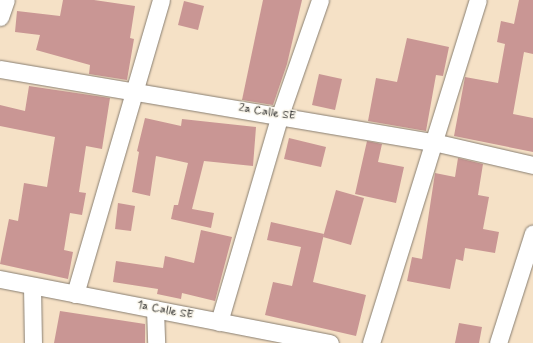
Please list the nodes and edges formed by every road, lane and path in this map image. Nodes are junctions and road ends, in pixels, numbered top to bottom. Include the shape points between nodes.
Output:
1 (6, 0) edge
2 (161, 0) edge
3 (320, 0) edge
4 (478, 0) edge
5 (0, 17) edge
6 (0, 69) edge
7 (133, 91) junction
8 (280, 115) junction
9 (432, 142) junction
10 (533, 165) edge
11 (533, 233) edge
12 (0, 279) edge
13 (32, 286) junction
14 (75, 294) junction
15 (155, 309) junction
16 (219, 322) junction
17 (33, 343) edge
18 (156, 343) edge
19 (330, 343) edge
20 (370, 343) edge
21 (498, 343) edge

1 - 5 street
2 - 7 street
3 - 8 street
4 - 9 street
6 - 7 street, 2a Calle SE
7 - 8 street, 2a Calle SE
7 - 14 street
8 - 9 street, 2a Calle SE
8 - 16 street
9 - 10 street, 2a Calle SE
9 - 20 street
11 - 21 street
12 - 13 street, 1a Calle SE
13 - 14 street, 1a Calle SE
13 - 17 street
14 - 15 street, 1a Calle SE
15 - 16 street, 1a Calle SE
15 - 18 street
16 - 19 street, 1a Calle SE

